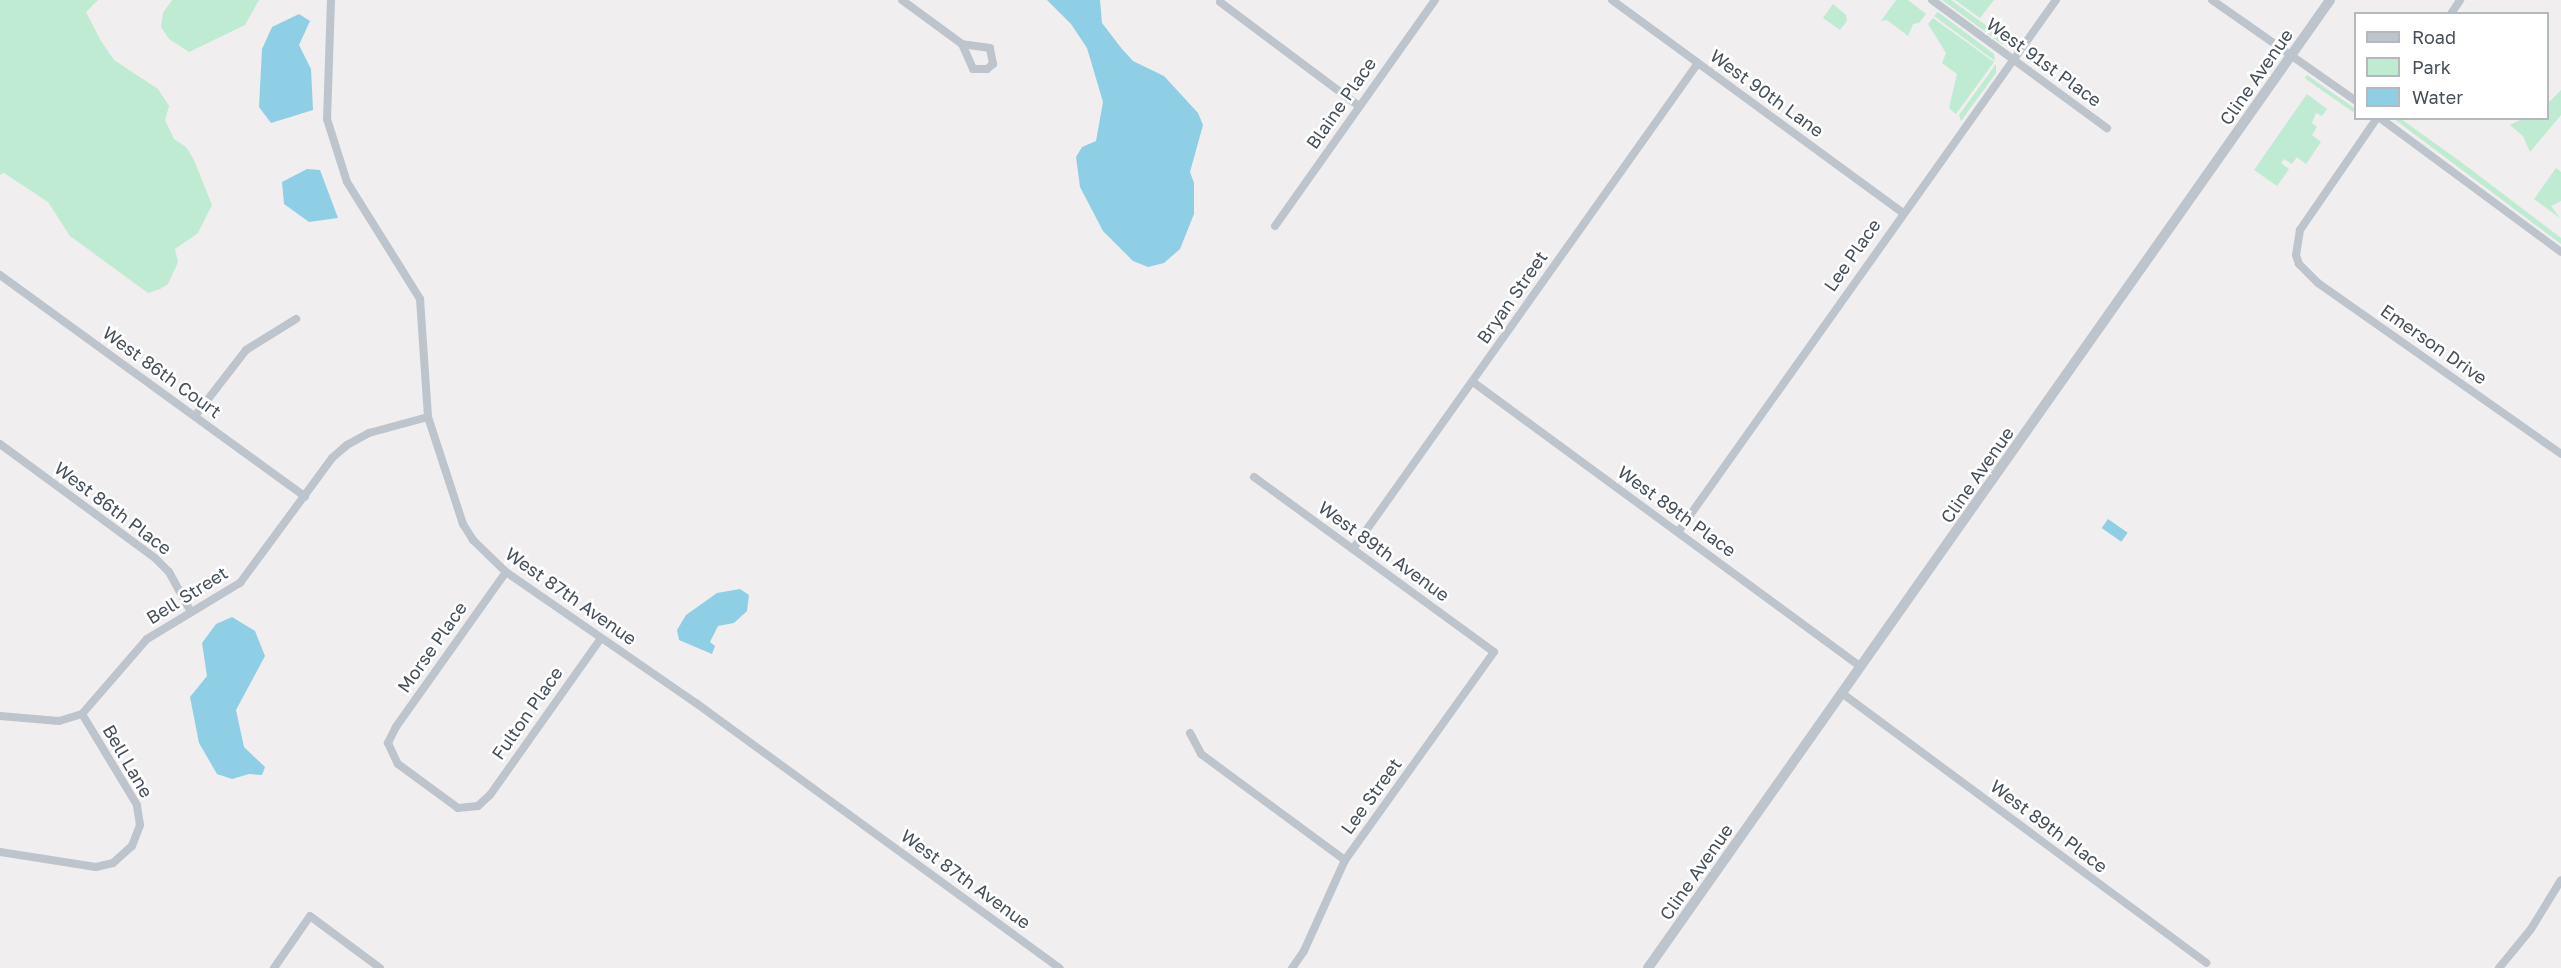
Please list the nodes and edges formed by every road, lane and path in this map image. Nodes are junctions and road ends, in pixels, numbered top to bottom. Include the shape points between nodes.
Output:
1 (331, 0) edge
2 (902, 0) edge
3 (1435, 0) edge
4 (1612, 0) edge
5 (1932, 0) edge
6 (2056, 0) edge
7 (2212, 0) edge
8 (2330, 0) edge
9 (1220, 3) dead end
10 (962, 44) dead end
11 (2292, 56) junction
12 (2013, 61) junction
13 (1698, 63) junction
14 (2354, 100) edge
15 (1359, 106) junction
16 (2378, 120) edge
17 (2382, 120) edge
18 (2107, 128) dead end
19 (1902, 212) junction
20 (1275, 226) dead end
21 (2561, 252) edge
22 (0, 275) edge
23 (296, 319) dead end
24 (1473, 382) junction
25 (195, 416) junction
26 (428, 417) junction
27 (0, 444) edge
28 (2561, 454) edge
29 (1254, 477) dead end
30 (305, 496) junction
31 (1678, 532) junction
32 (1353, 549) junction
33 (506, 572) junction
34 (191, 612) junction
35 (601, 638) junction
36 (1494, 652) joint
37 (1861, 667) junction
38 (1843, 694) junction
39 (82, 714) junction
40 (0, 716) edge
41 (1190, 734) dead end
42 (478, 806) joint
43 (0, 852) edge
44 (1345, 860) junction
45 (2561, 880) edge
46 (2206, 963) dead end
47 (274, 968) edge
48 (380, 968) edge
49 (1060, 968) edge
50 (1292, 968) edge
51 (1648, 968) edge
52 (2499, 968) edge

1 - 26 street, West 87th Avenue via 327,118 347,182 420,299
2 - 10 street
3 - 15 street, Blaine Place
4 - 13 street, West 90th Lane
5 - 12 street, West 91st Place
6 - 12 street, Lee Place
7 - 11 street
8 - 11 street, Cline Avenue
9 - 15 street
11 - 14 street
11 - 37 street, Cline Avenue
12 - 18 street, West 91st Place
12 - 19 street, Lee Place
13 - 19 street, West 90th Lane
13 - 24 street, Bryan Street
15 - 20 street, Blaine Place
16 - 28 street, Emerson Drive via 2305,220 2296,255 2318,284
17 - 21 street
19 - 31 street, Lee Place
22 - 25 street, West 86th Court
23 - 25 street via 246,350
24 - 31 street, West 89th Place
24 - 32 street, Bryan Street
25 - 30 street, West 86th Court
26 - 30 street, Bell Street via 369,433 347,445 332,458
26 - 33 street, West 87th Avenue via 463,524 487,557
27 - 34 street, West 86th Place via 154,558 169,572
29 - 32 street, West 89th Avenue
30 - 34 street, Bell Street via 240,583
31 - 37 street, West 89th Place
32 - 36 street, West 89th Avenue
33 - 35 street, West 87th Avenue
33 - 42 street, Morse Place via 388,743 398,765 458,808
34 - 39 street, Bell Street via 132,652
35 - 42 street, Fulton Place
35 - 49 street, West 87th Avenue
36 - 44 street, Lee Street
37 - 38 street, Cline Avenue
38 - 46 street, West 89th Place
38 - 51 street, Cline Avenue
39 - 40 street via 59,721
39 - 43 street, Bell Lane via 138,805 137,836 123,857 96,867
41 - 44 street via 1201,754
44 - 50 street, Lee Street via 1304,951
45 - 52 street via 2531,929
47 - 48 street via 310,916

